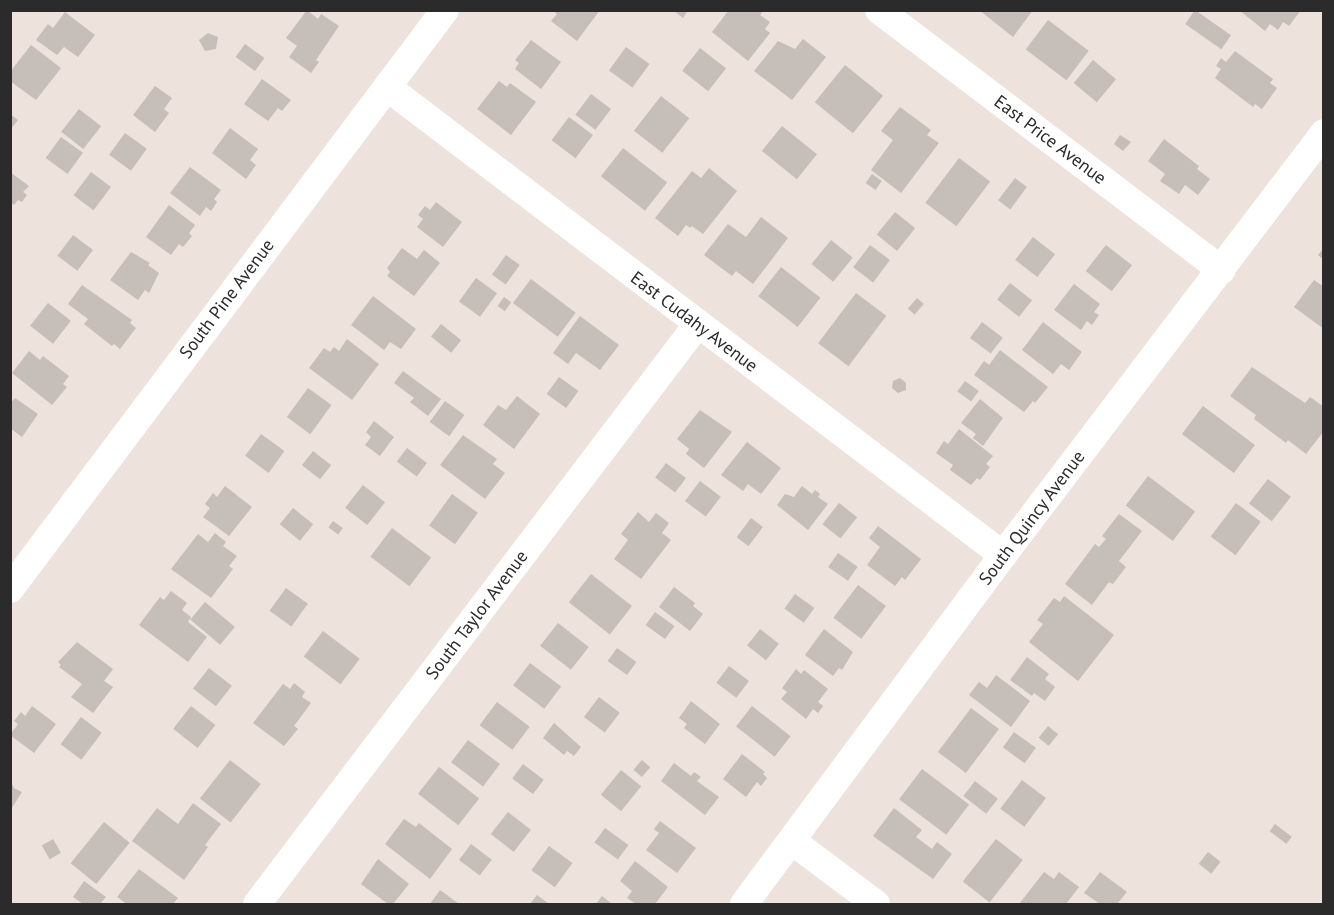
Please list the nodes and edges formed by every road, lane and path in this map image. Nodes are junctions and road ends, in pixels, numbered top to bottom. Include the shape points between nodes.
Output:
1 (445, 10) edge
2 (879, 10) edge
3 (387, 87) junction
4 (1323, 134) edge
5 (1221, 270) junction
6 (697, 325) junction
7 (1003, 555) junction
8 (10, 589) edge
9 (792, 841) junction
10 (257, 904) edge
11 (744, 904) edge
12 (876, 904) edge

1 - 3 street, South Pine Avenue
2 - 5 street, East Price Avenue
3 - 6 street, East Cudahy Avenue
3 - 8 street, South Pine Avenue
4 - 5 street, South Quincy Avenue
5 - 7 street, South Quincy Avenue
6 - 7 street, East Cudahy Avenue
6 - 10 street, South Taylor Avenue
7 - 9 street, South Quincy Avenue
9 - 11 street, South Quincy Avenue
9 - 12 street

